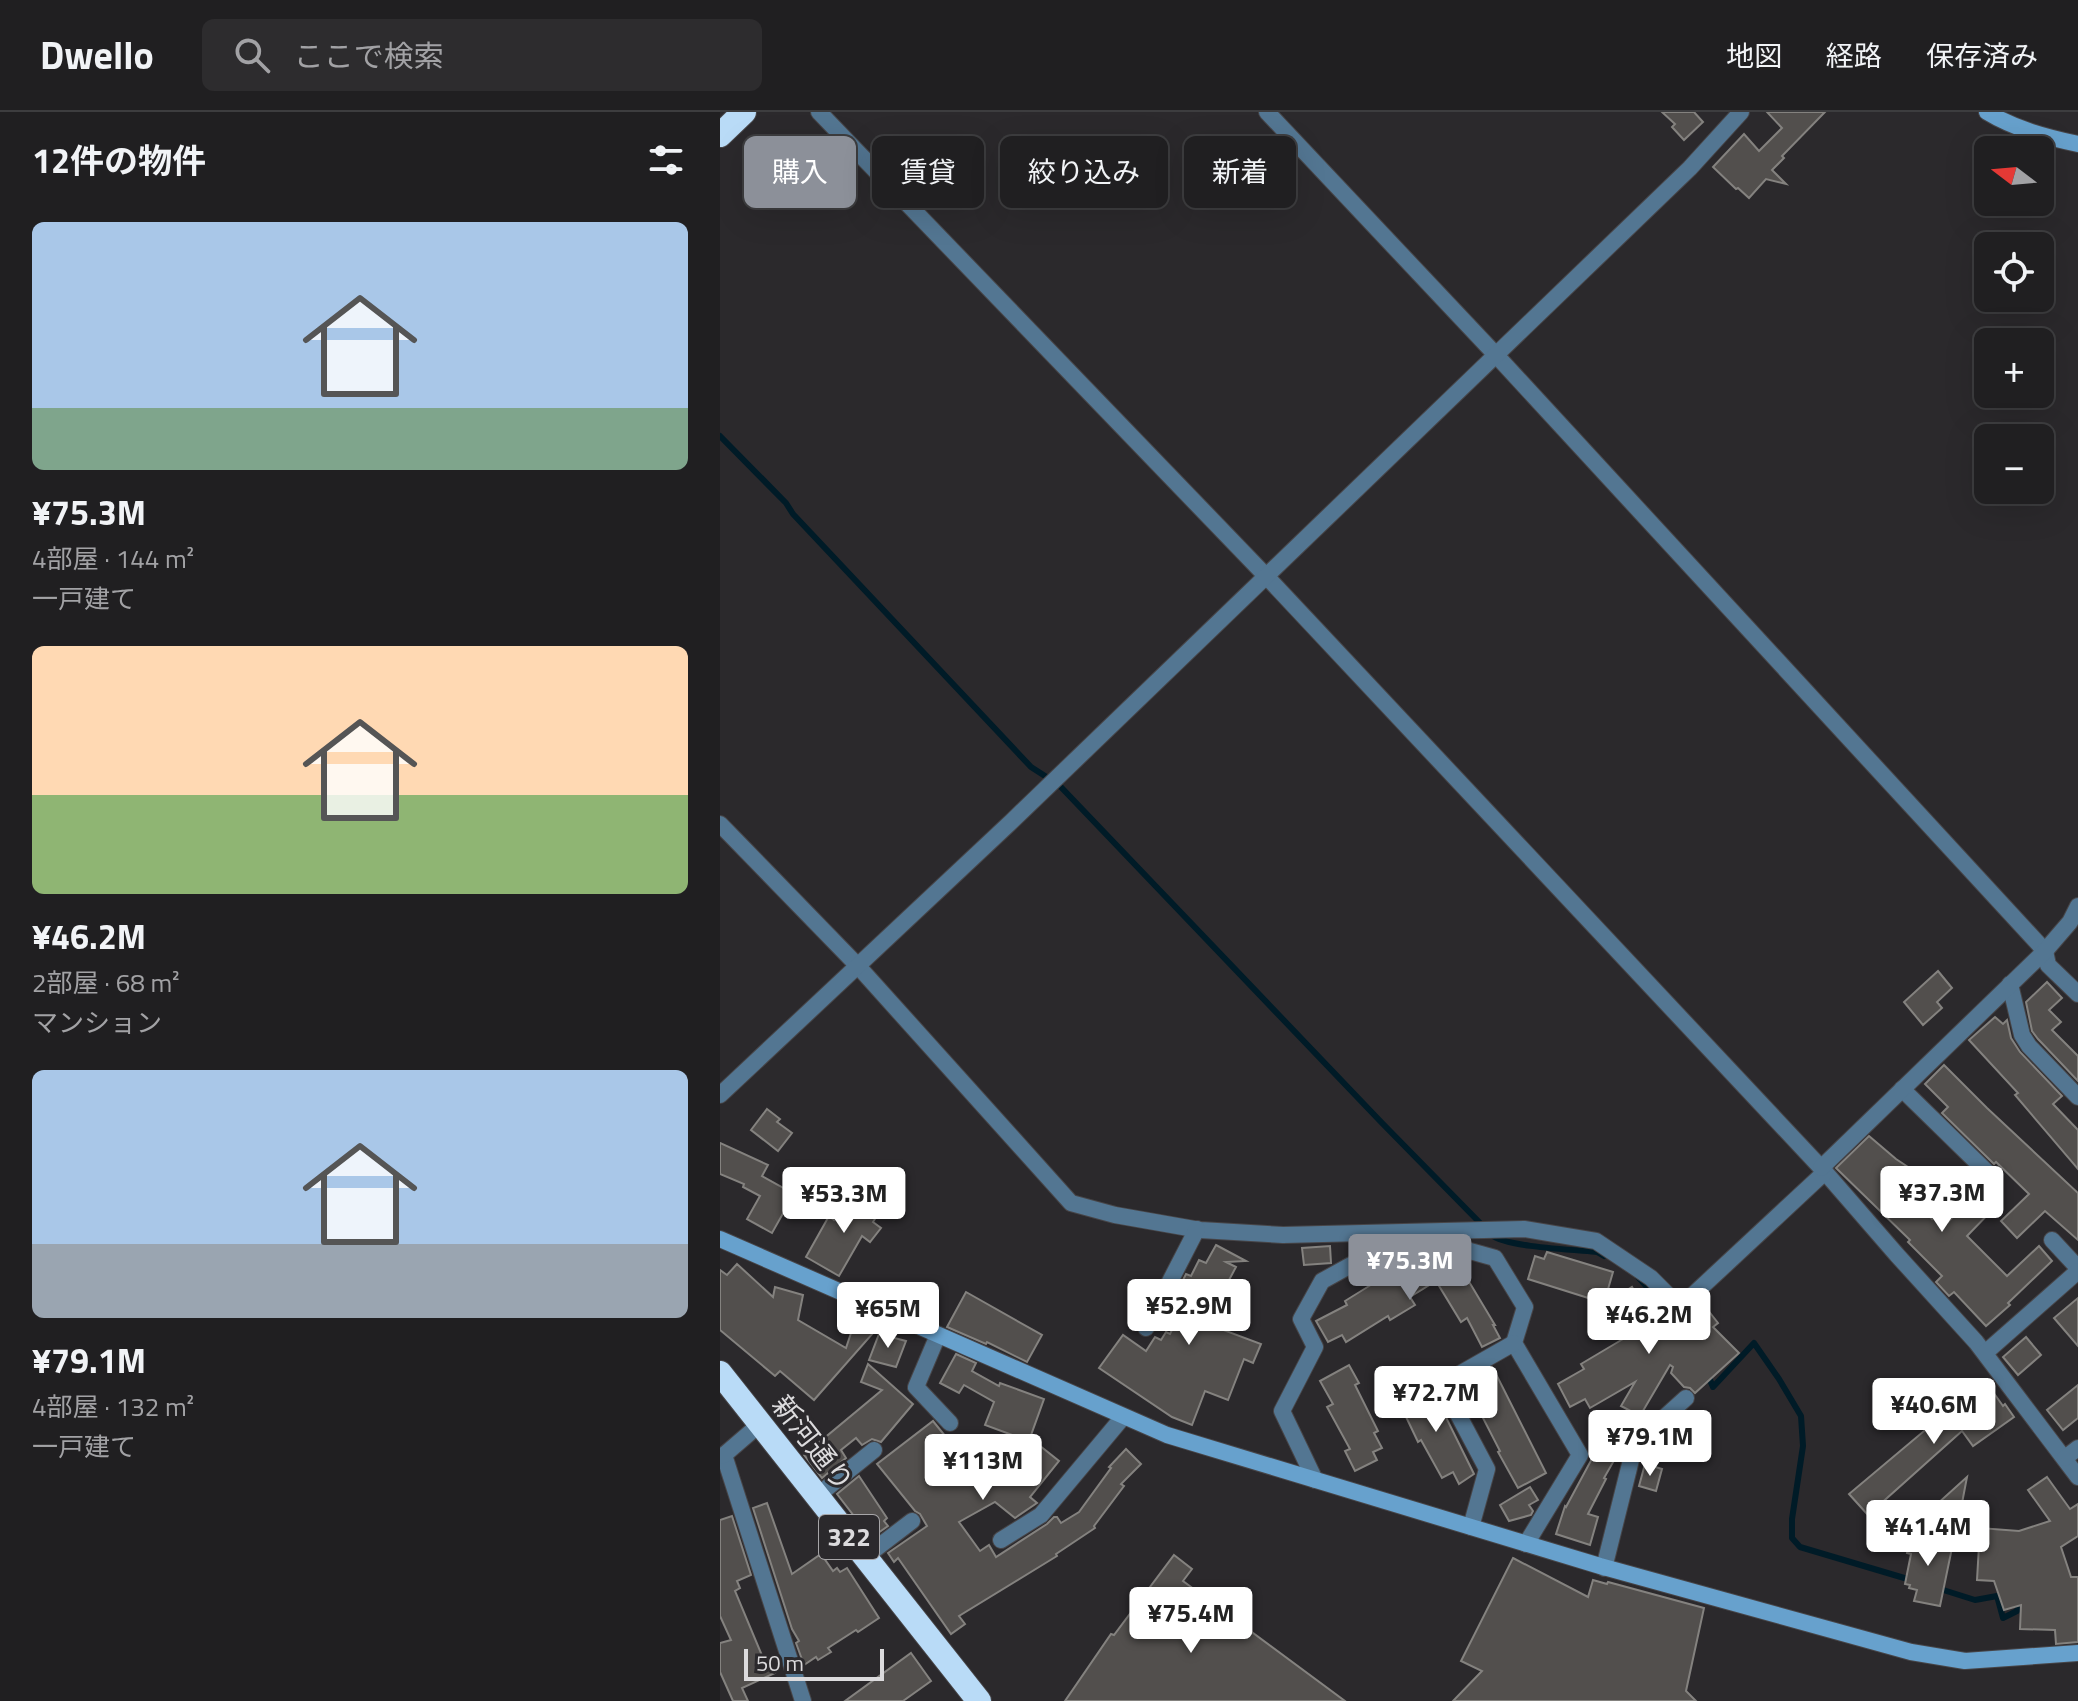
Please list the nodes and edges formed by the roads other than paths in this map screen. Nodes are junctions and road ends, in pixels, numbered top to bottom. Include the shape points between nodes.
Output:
1 (744, 112) edge
2 (819, 112) edge
3 (1267, 112) edge
4 (1741, 112) edge
5 (1987, 112) edge
6 (720, 135) edge
7 (2078, 144) edge
8 (1496, 355) junction
9 (1267, 577) junction
10 (720, 824) edge
11 (2078, 906) edge
12 (2045, 951) junction
13 (857, 965) junction
14 (2010, 984) junction
15 (2078, 994) edge
16 (1902, 1089) junction
17 (720, 1095) edge
18 (2078, 1097) edge
19 (1823, 1170) junction
20 (1990, 1175) dead end
21 (1197, 1229) junction
22 (720, 1239) edge
23 (2052, 1240) dead end
24 (2078, 1269) edge
25 (1146, 1328) dead end
26 (938, 1335) junction
27 (1514, 1343) junction
28 (1985, 1353) junction
29 (720, 1373) edge
30 (1686, 1398) dead end
31 (1123, 1417) junction
32 (950, 1423) dead end
33 (760, 1424) junction
34 (1609, 1432) dead end
35 (1635, 1444) junction
36 (874, 1450) dead end
37 (2071, 1453) edge
38 (722, 1455) edge
39 (2078, 1477) edge
40 (1315, 1480) junction
41 (817, 1496) junction
42 (912, 1521) dead end
43 (1471, 1527) junction
44 (1001, 1540) dead end
45 (1526, 1544) junction
46 (865, 1557) junction
47 (1604, 1568) junction
48 (2078, 1653) edge
49 (803, 1701) edge
50 (979, 1701) edge

1 - 6 highway
2 - 9 street
3 - 8 street
4 - 8 street
5 - 7 street via 2045,137
8 - 9 street
8 - 12 street
9 - 13 street
9 - 19 street
10 - 13 street
11 - 12 street
12 - 14 street
12 - 15 street via 2048,965
13 - 17 street
13 - 21 street via 1071,1203
14 - 16 street
14 - 18 street via 2022,1035
16 - 19 street
16 - 20 street
19 - 21 street via 1680,1307 1651,1278 1596,1241 1524,1229 1283,1235
19 - 28 street
21 - 25 street
22 - 26 street
23 - 24 street
24 - 28 street
26 - 31 street
26 - 32 street via 916,1387
27 - 40 street via 1525,1307 1495,1258 1445,1244 1401,1262 1351,1265 1322,1281 1301,1319 1315,1347 1282,1411
27 - 43 street via 1442,1384 1487,1469
27 - 45 street via 1580,1455
28 - 37 street
29 - 33 highway, 新河通り / 322
30 - 35 street
31 - 40 street
31 - 44 street via 1041,1515
33 - 38 street
33 - 41 highway, 新河通り / 322
34 - 35 street
35 - 47 street
36 - 41 street
37 - 39 street
38 - 49 street
40 - 43 street
41 - 46 highway, 新河通り / 322
42 - 46 street
43 - 45 street
45 - 47 street
46 - 50 highway, 新河通り / 322
47 - 48 street via 1911,1652 1965,1661

